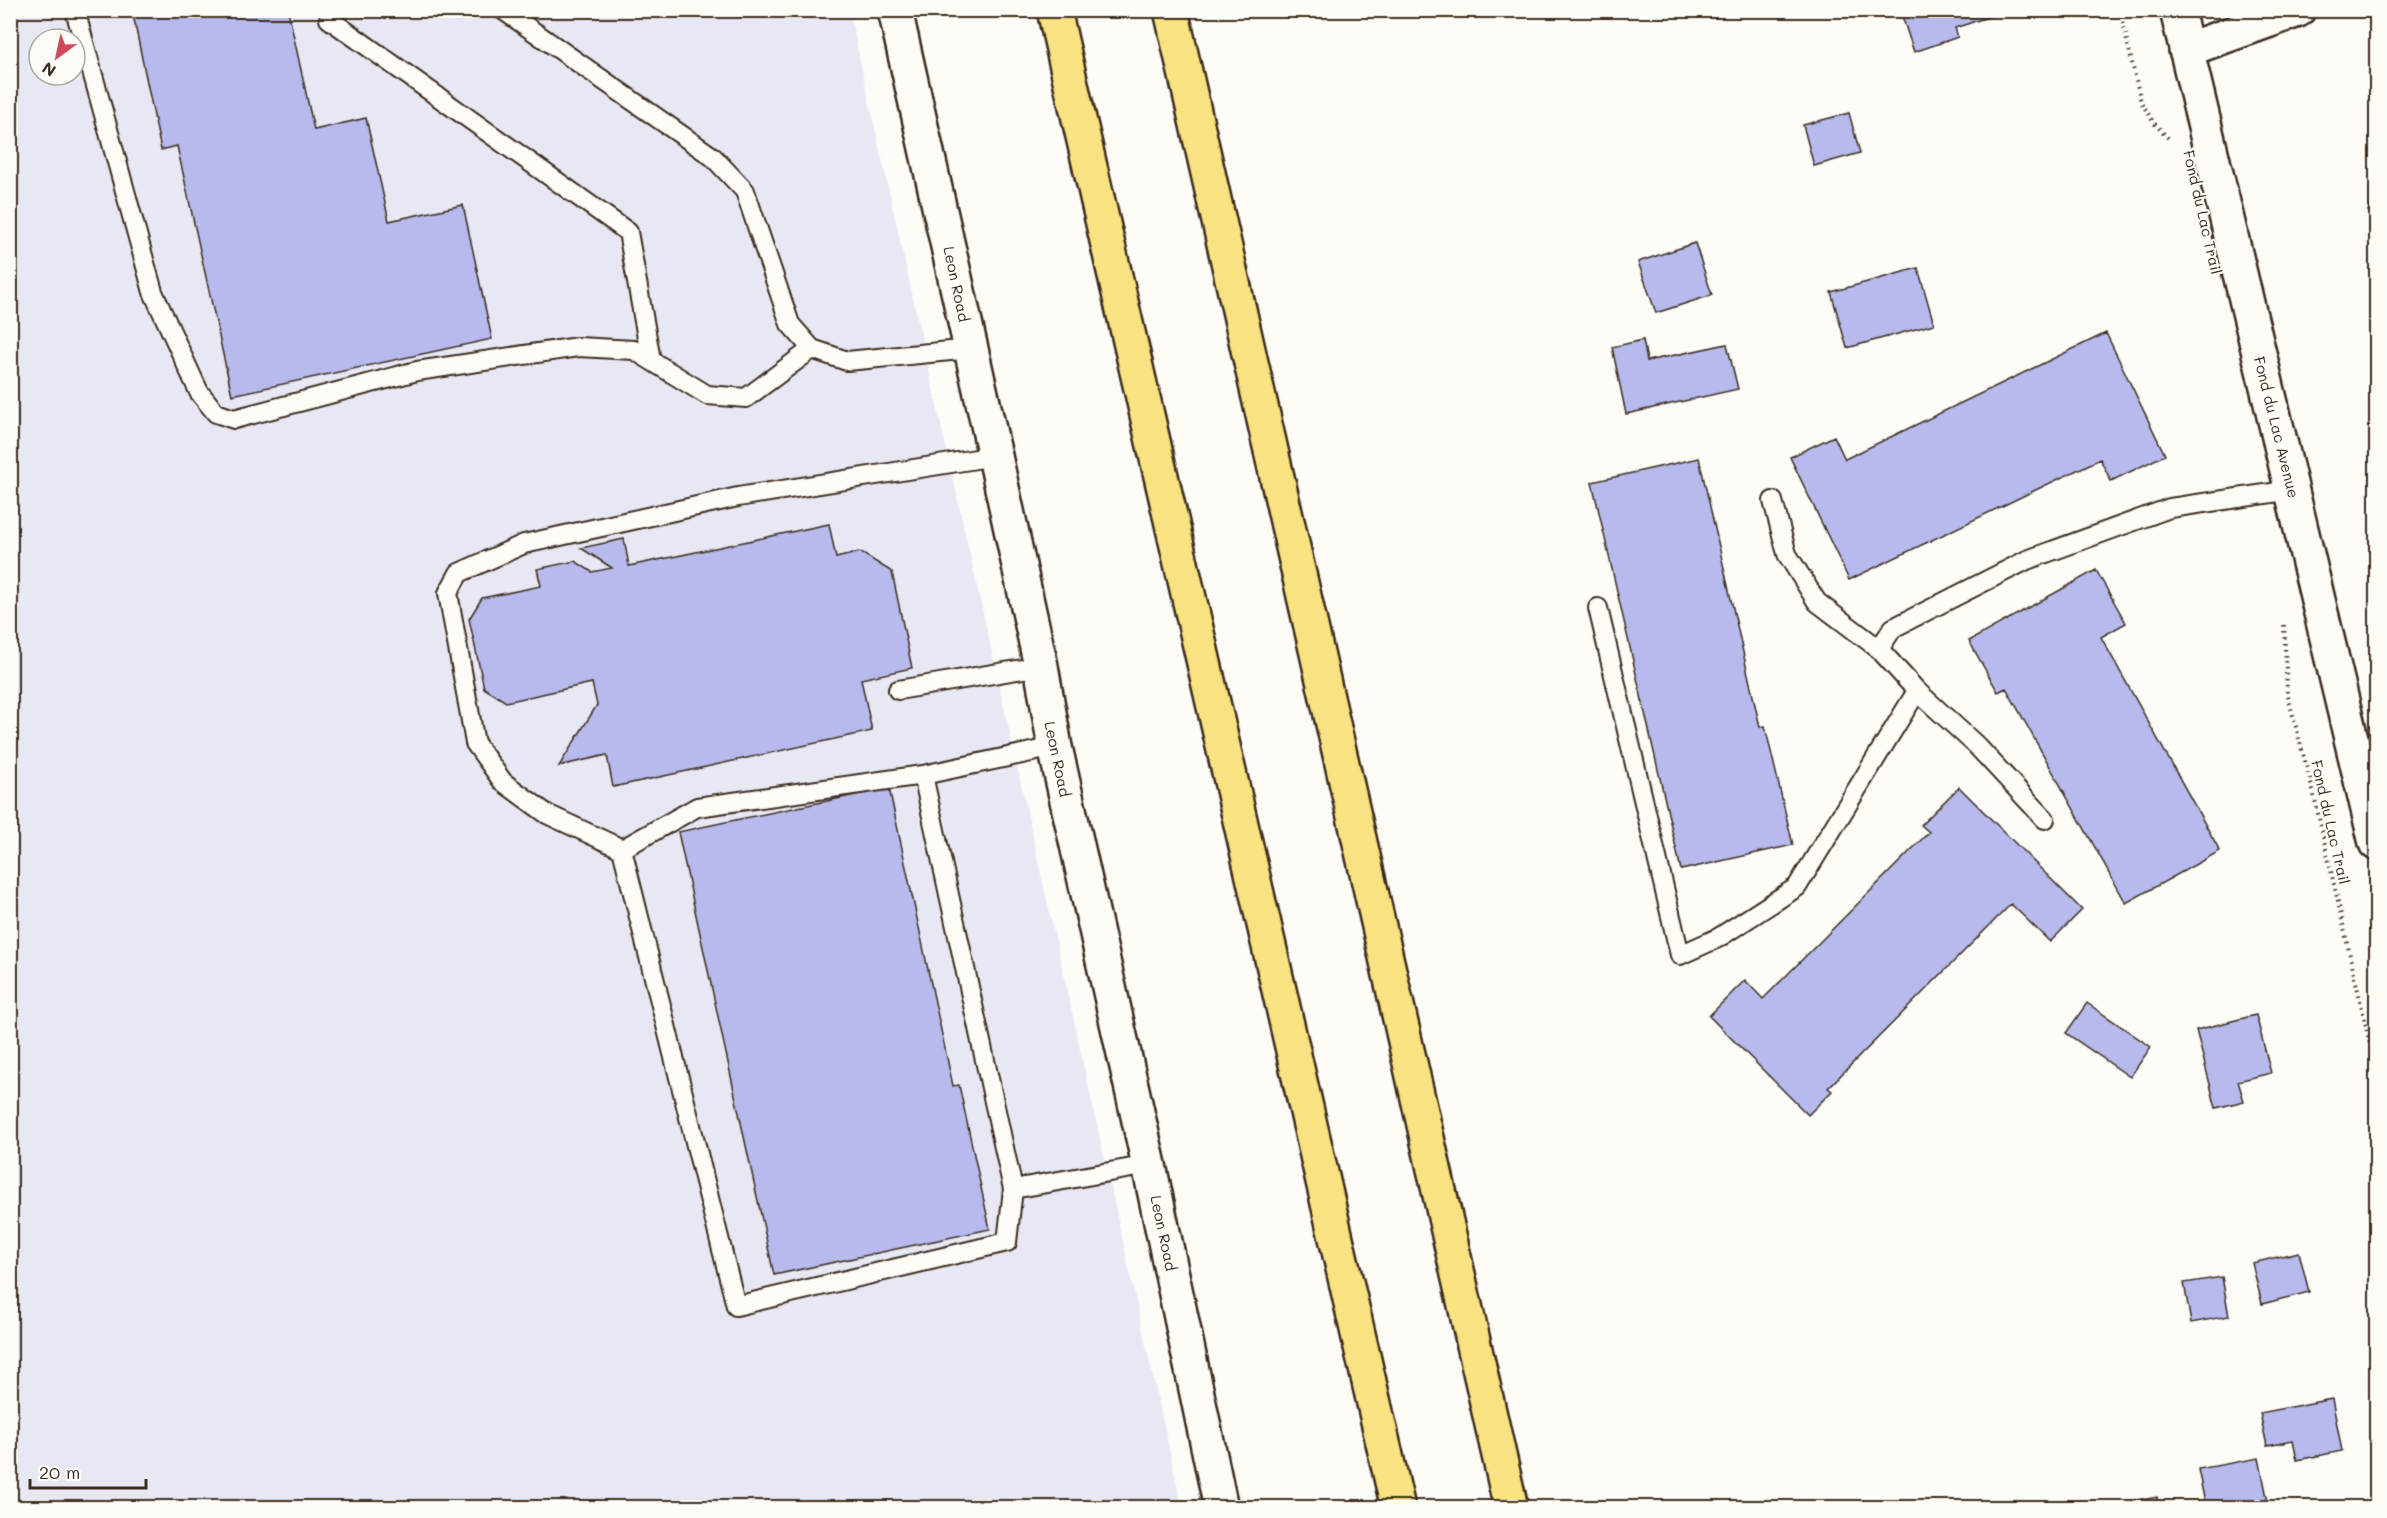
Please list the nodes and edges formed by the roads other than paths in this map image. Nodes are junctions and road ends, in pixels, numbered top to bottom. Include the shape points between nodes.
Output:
1 (75, 10) edge
2 (334, 10) edge
3 (503, 10) edge
4 (895, 10) edge
5 (1054, 10) edge
6 (1171, 10) edge
7 (2177, 10) edge
8 (2298, 10) edge
9 (2186, 50) junction
10 (812, 349) junction
11 (971, 349) junction
12 (651, 360) junction
13 (995, 456) junction
14 (2292, 490) junction
15 (1773, 501) dead end
16 (1598, 608) dead end
17 (1879, 649) junction
18 (1041, 666) junction
19 (898, 690) dead end
20 (1917, 691) junction
21 (1055, 747) junction
22 (923, 774) junction
23 (2045, 819) dead end
24 (2376, 843) edge
25 (622, 849) junction
26 (1149, 1165) junction
27 (1013, 1189) junction
28 (1221, 1508) edge
29 (1398, 1508) edge
30 (1511, 1508) edge

1 - 12 lane via 153,292 198,392 216,413 234,419 417,371 578,347 634,350
2 - 12 lane via 329,19 628,232
3 - 10 lane via 713,157 745,191 790,324
4 - 11 street, Leon Road
5 - 29 highway
6 - 30 highway
7 - 9 street, Fond du Lac Avenue
8 - 9 street
9 - 14 street, Fond du Lac Avenue
10 - 11 lane via 847,361
10 - 12 lane via 746,398 708,395
11 - 13 street, Leon Road
13 - 18 street, Leon Road
13 - 25 lane via 738,496 524,544 459,573 448,593 475,743 503,782 547,814
14 - 17 lane via 2170,508 2027,560 1893,628
14 - 24 street, Fond du Lac Avenue
15 - 17 lane via 1787,554 1817,602
16 - 20 lane via 1680,956 1718,938 1797,887
17 - 20 lane
18 - 19 lane
18 - 21 street, Leon Road
20 - 23 lane via 1976,745
21 - 22 lane
21 - 26 street, Leon Road
22 - 25 lane via 697,807
22 - 27 lane
25 - 27 lane via 736,1306 1007,1242
26 - 27 lane
26 - 28 street, Leon Road

